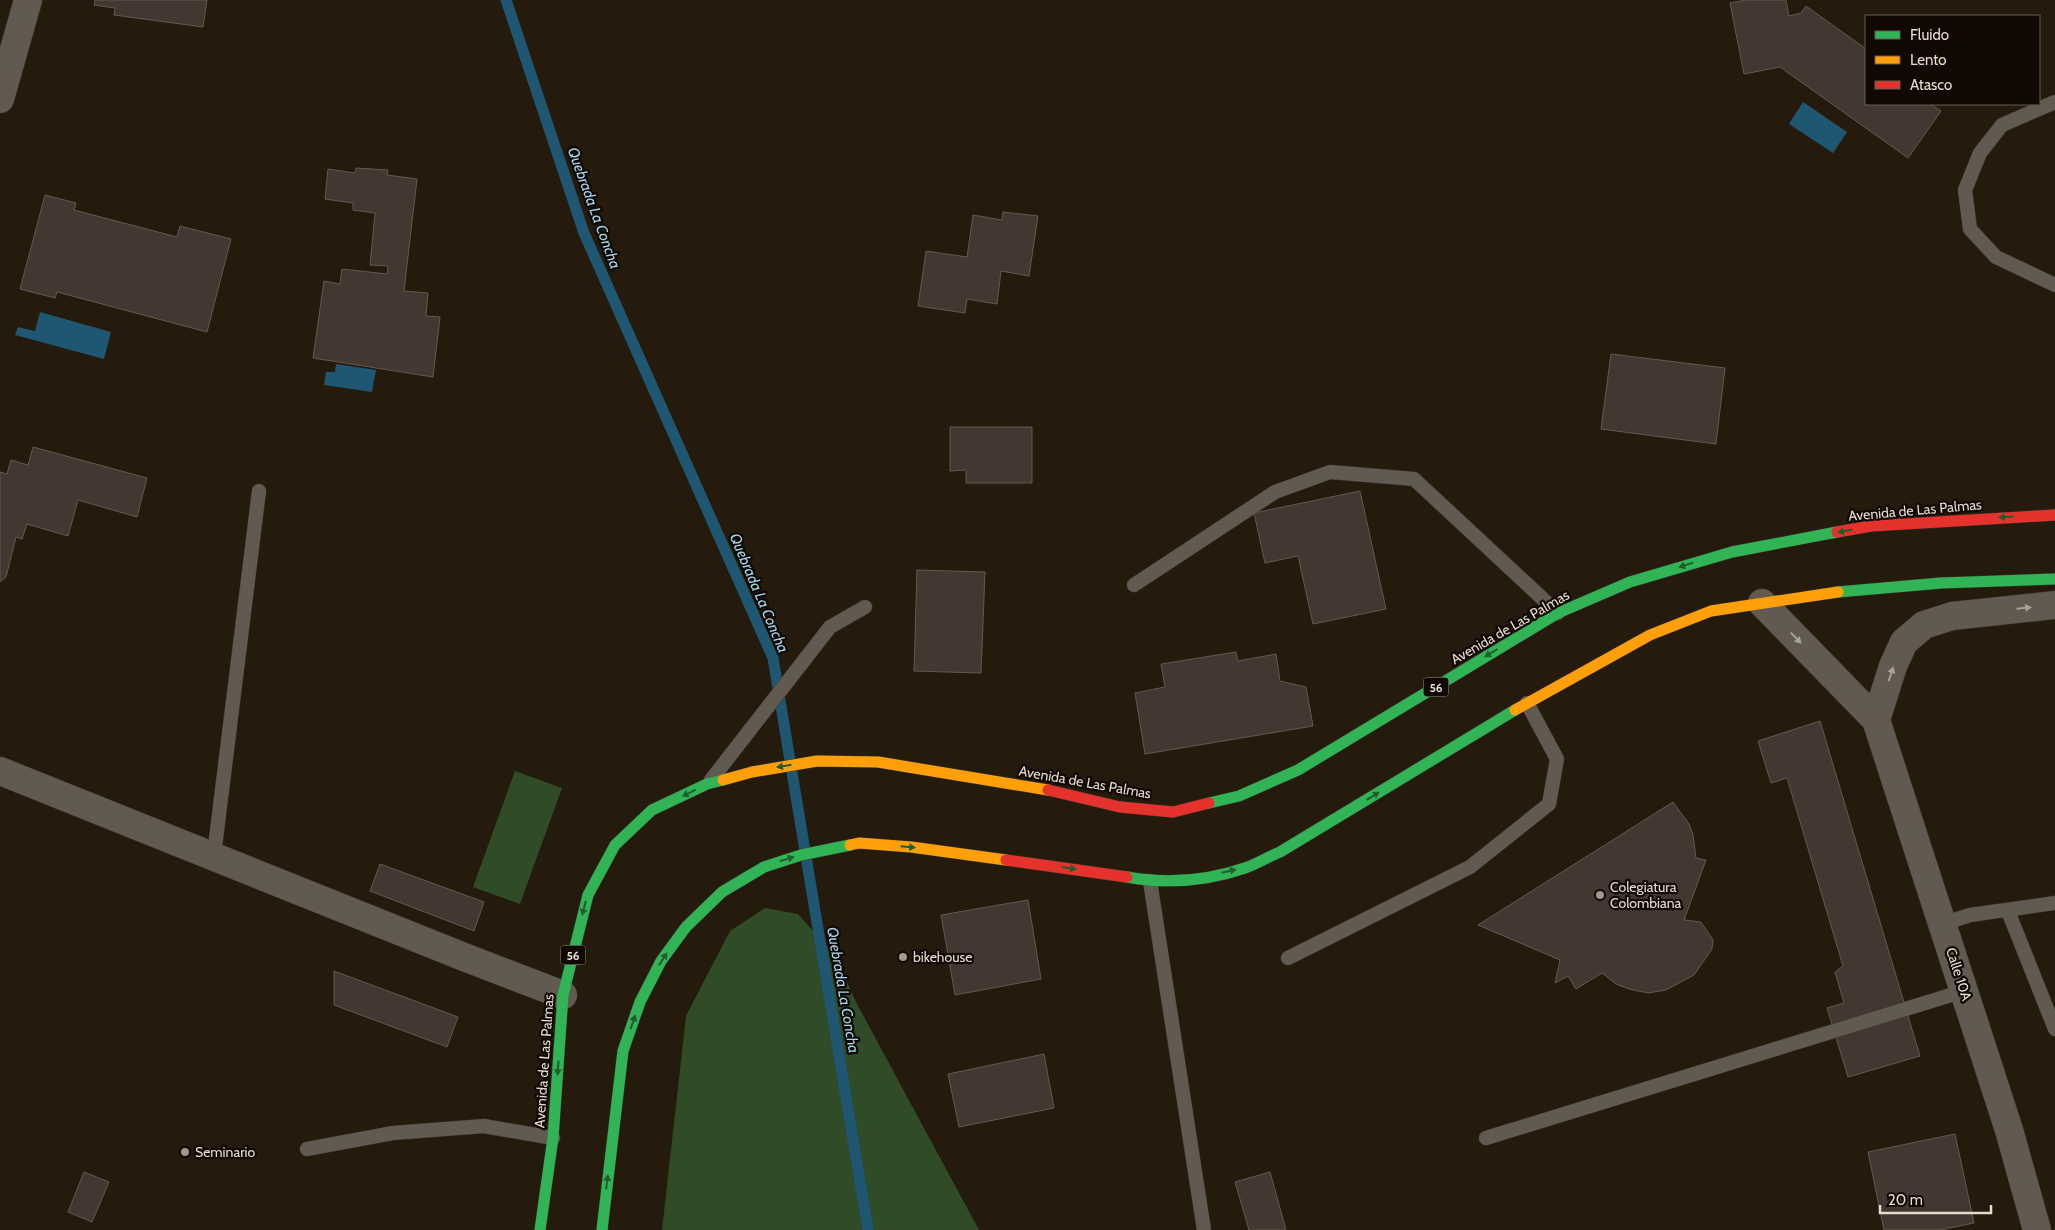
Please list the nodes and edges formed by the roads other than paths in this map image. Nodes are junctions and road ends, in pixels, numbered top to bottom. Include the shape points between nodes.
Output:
1 (28, 0) edge
2 (0, 99) edge
3 (2055, 102) edge
4 (2055, 285) edge
5 (259, 491) dead end
6 (2055, 515) edge
7 (2055, 579) edge
8 (1134, 585) dead end
9 (1762, 604) junction
10 (2055, 605) edge
11 (865, 607) dead end
12 (1558, 613) junction
13 (1527, 703) junction
14 (1876, 720) junction
15 (0, 771) edge
16 (707, 784) junction
17 (214, 855) junction
18 (1150, 881) junction
19 (2055, 902) edge
20 (2008, 911) junction
21 (1942, 924) junction
22 (1288, 958) dead end
23 (1964, 991) junction
24 (563, 995) junction
25 (2055, 1030) edge
26 (553, 1138) junction
27 (1486, 1138) dead end
28 (306, 1149) dead end
29 (540, 1230) edge
30 (602, 1230) edge
31 (1204, 1230) edge
32 (2037, 1230) edge

1 - 2 street
3 - 4 lane via 2002,125 1980,153 1966,190 1970,229 1996,257
5 - 17 lane
6 -> 12 main road, Avenida de Las Palmas / 56 via 1872,526 1732,552 1630,582
7 - 9 main road via 1868,588
8 - 12 lane via 1275,492 1330,472 1414,479
9 - 13 main road via 1711,611 1650,634
9 -> 14 street, Calle 10A
14 -> 10 street via 1904,642 1924,625 1952,616
11 - 16 lane via 830,627
12 -> 16 main road, Avenida de Las Palmas / 56 via 1298,770 1239,796 1173,812 1120,807 1043,789 878,762 817,761 752,772
18 -> 13 main road via 1192,880 1245,868 1280,852
13 - 22 lane via 1556,759 1550,804 1470,867
14 - 21 street, Calle 10A
15 - 17 street
16 -> 24 main road, Avenida de Las Palmas / 56 via 652,810 615,845 588,895
17 - 24 street
30 -> 18 main road via 623,1051 640,1002 661,961 686,927 722,892 764,867 801,855 859,843 911,847
18 - 31 lane
19 - 20 lane
20 - 21 lane via 1970,915
20 - 25 lane
21 - 23 street, Calle 10A
23 - 27 lane
23 - 32 street, Calle 10A
24 -> 26 main road, Avenida de Las Palmas / 56
26 - 28 lane via 484,1126 393,1133
26 - 29 main road, Avenida de Las Palmas / 56

